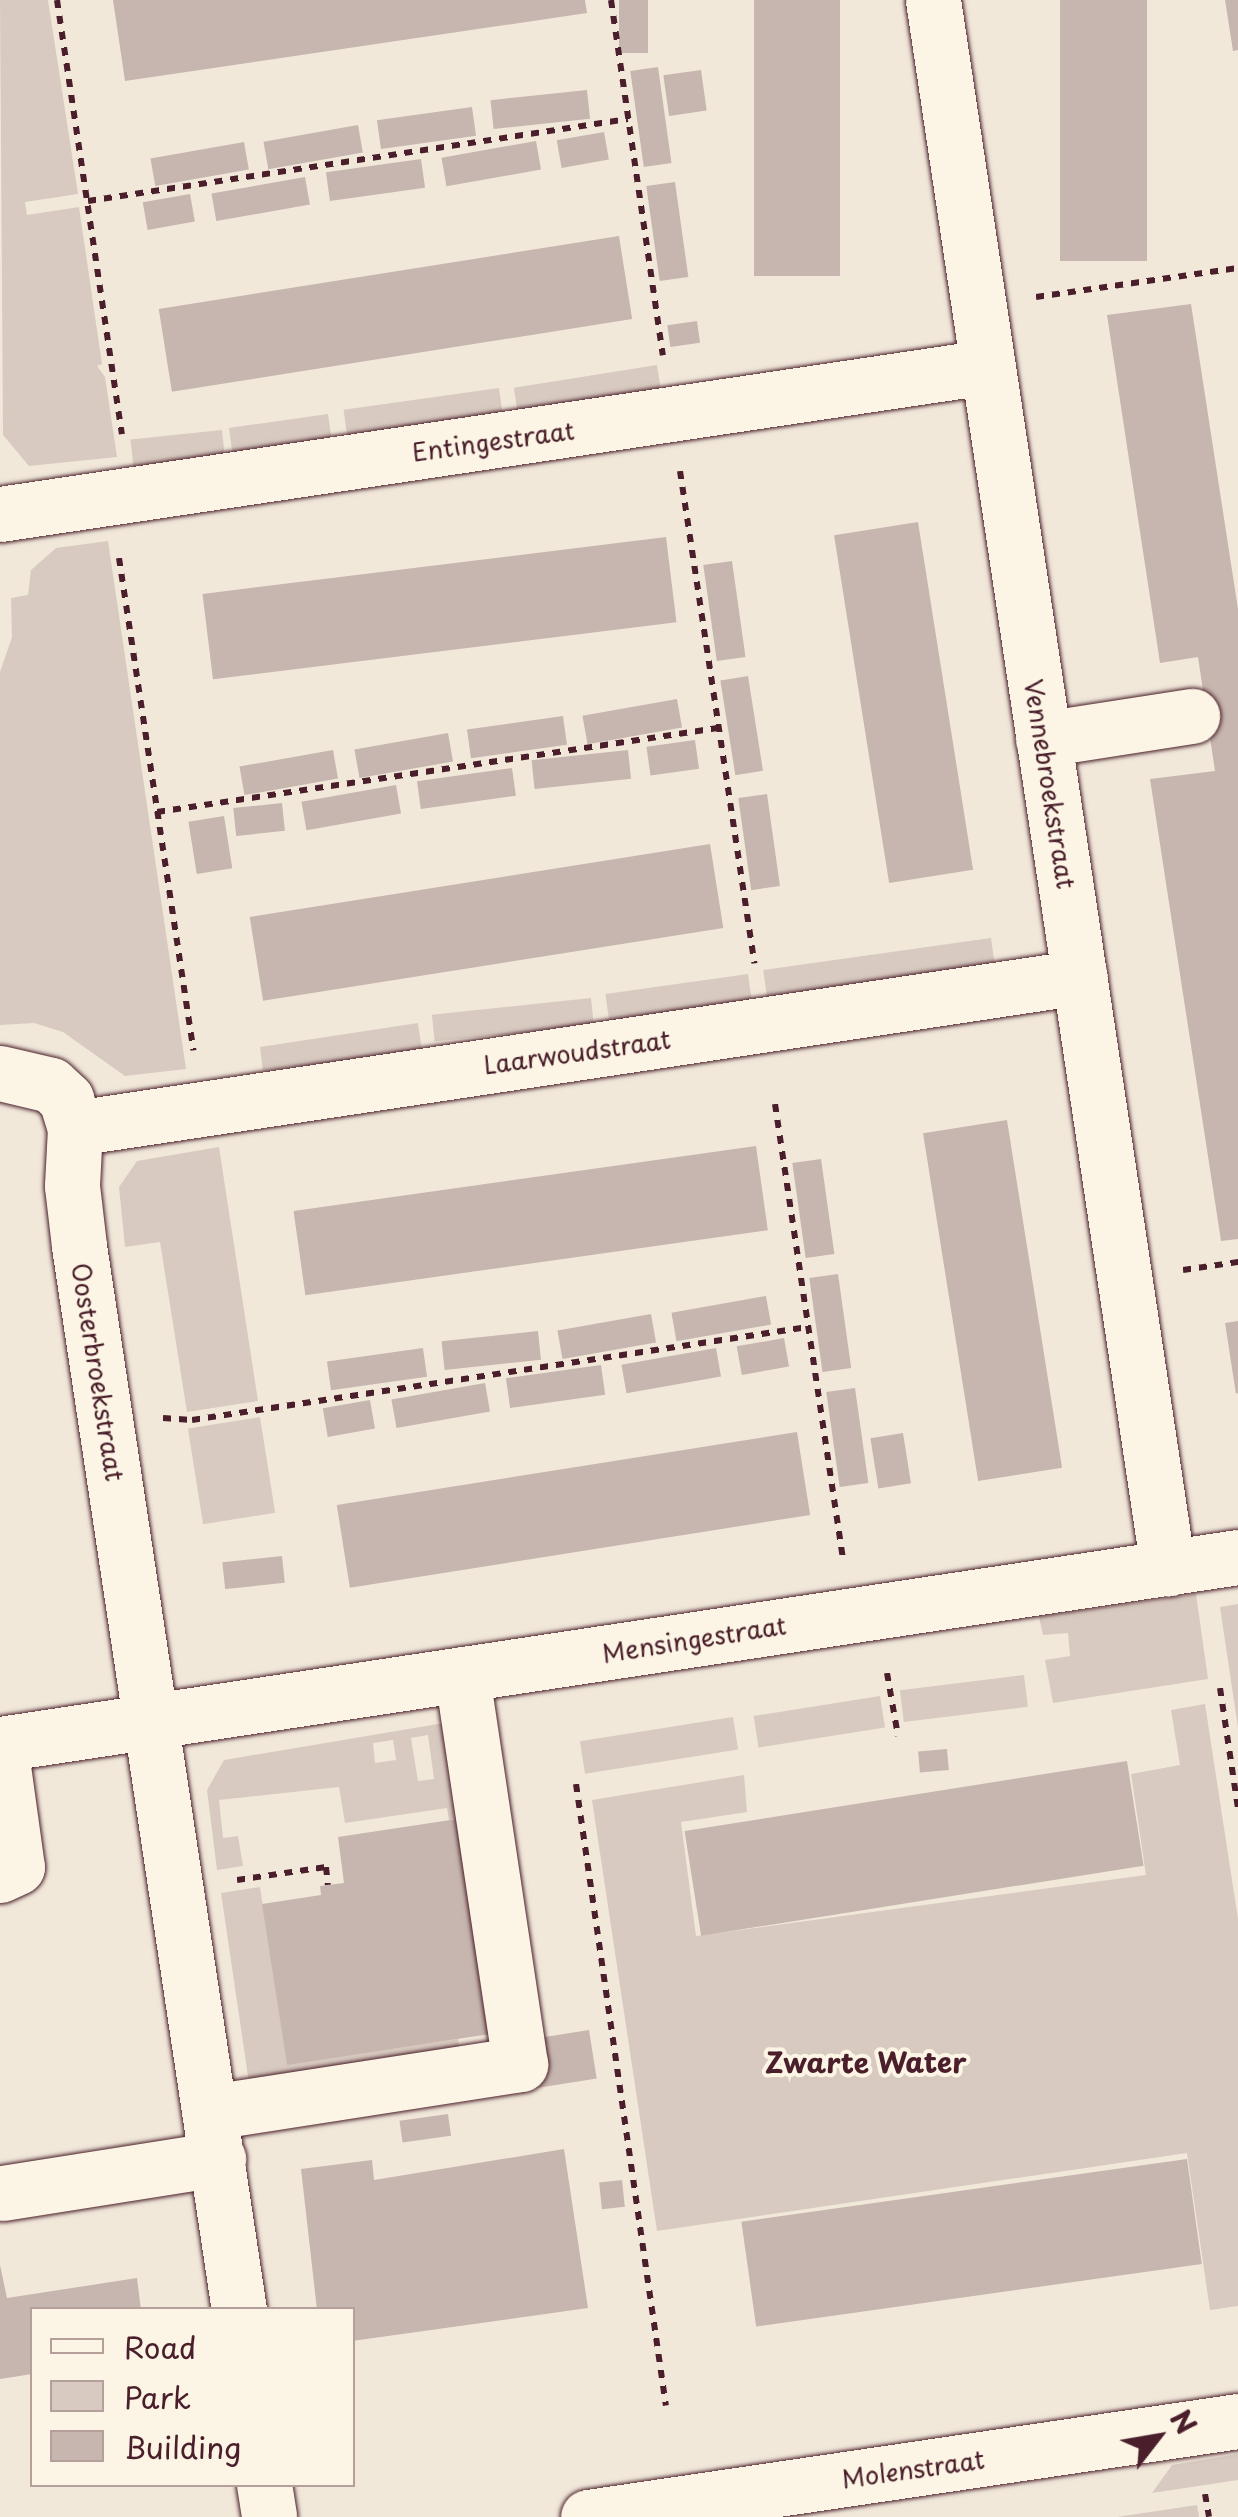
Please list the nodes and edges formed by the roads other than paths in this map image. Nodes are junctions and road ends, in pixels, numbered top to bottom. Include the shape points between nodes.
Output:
1 (933, 0) edge
2 (986, 367) junction
3 (0, 514) edge
4 (1192, 716) dead end
5 (1043, 739) junction
6 (1080, 977) junction
7 (0, 1074) edge
8 (75, 1128) junction
9 (1238, 1558) edge
10 (1168, 1568) junction
11 (462, 1674) junction
12 (149, 1719) junction
13 (0, 1744) edge
14 (0, 1875) edge
15 (215, 2136) junction
16 (2, 2193) dead end
17 (240, 2307) edge
18 (1238, 2420) edge
19 (264, 2487) edge
20 (710, 2508) edge
21 (269, 2517) edge
22 (588, 2517) edge

1 - 2 street, Vennebroekstraat
2 - 3 street, Entingestraat
2 - 5 street, Vennebroekstraat
4 - 5 street
5 - 6 street, Vennebroekstraat
6 - 8 street, Laarwoudstraat
6 - 10 street, Vennebroekstraat
7 - 8 street via 51,1084 66,1098
8 - 12 street, Oosterbroekstraat via 72,1186
9 - 10 street, Mensingestraat
10 - 11 street, Mensingestraat
11 - 12 street, Mensingestraat
11 - 15 street via 520,2064
12 - 13 street
12 - 15 street, Oosterbroekstraat
13 - 14 street via 17,1866
15 - 16 street
15 - 17 street, Oosterbroekstraat
18 - 20 street, Molenstraat
19 - 21 street
20 - 22 street, Molenstraat

